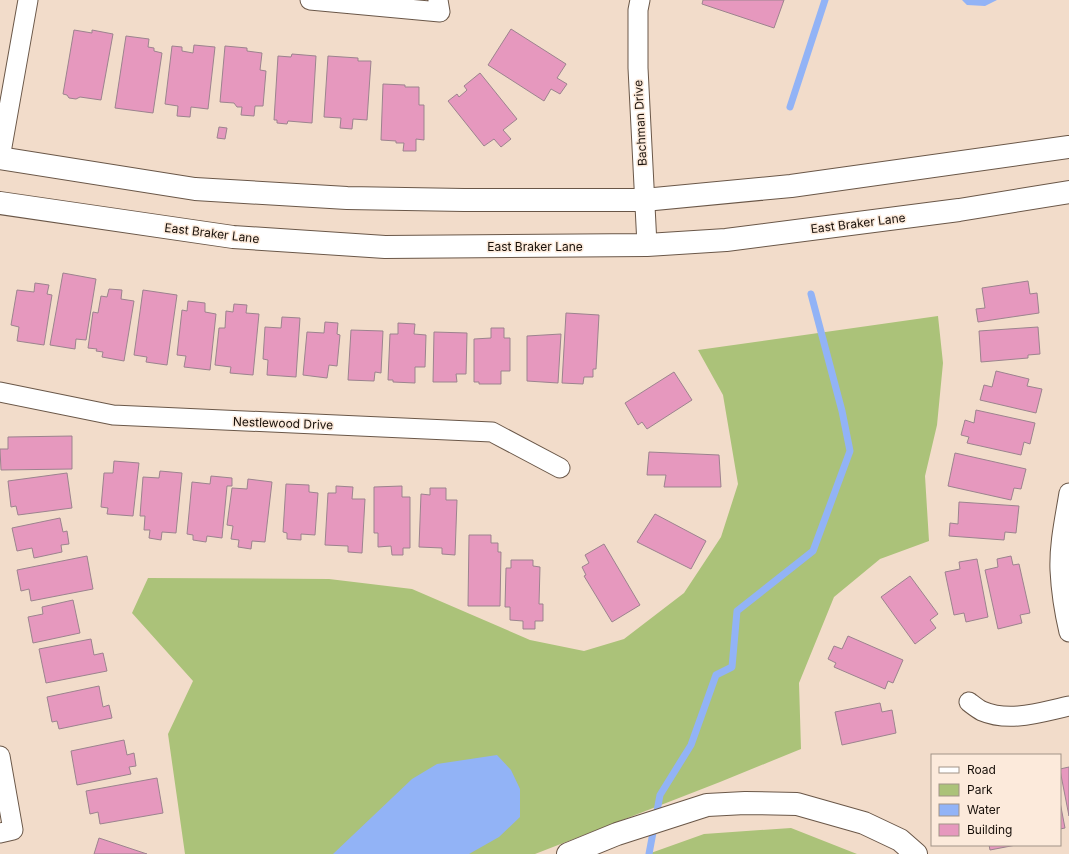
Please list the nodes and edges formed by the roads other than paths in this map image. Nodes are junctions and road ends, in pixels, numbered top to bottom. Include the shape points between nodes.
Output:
1 (28, 0) edge
2 (310, 0) edge
3 (640, 0) edge
4 (439, 6) edge
5 (1069, 150) edge
6 (0, 158) edge
7 (1069, 192) edge
8 (644, 200) junction
9 (0, 203) edge
10 (647, 245) junction
11 (0, 392) edge
12 (560, 468) dead end
13 (1069, 492) edge
14 (1069, 632) edge
15 (969, 702) dead end
16 (1069, 706) edge
17 (0, 756) edge
18 (0, 833) edge
19 (568, 854) edge
20 (916, 854) edge

1 - 6 street
2 - 4 street
3 - 8 street, Bachman Drive via 638,68
5 - 8 street via 791,186
6 - 8 street via 195,189 347,198
7 - 10 street, East Braker Lane via 935,213 726,240
8 - 10 street, Bachman Drive
9 - 10 street, East Braker Lane via 257,239 384,247
11 - 12 street, Nestlewood Drive via 113,416 492,432
13 - 14 street via 1060,569 1063,606
15 - 16 street via 982,711 1014,717
17 - 18 street via 13,830
19 - 20 street via 617,834 706,805 745,802 798,804 864,823 900,840

